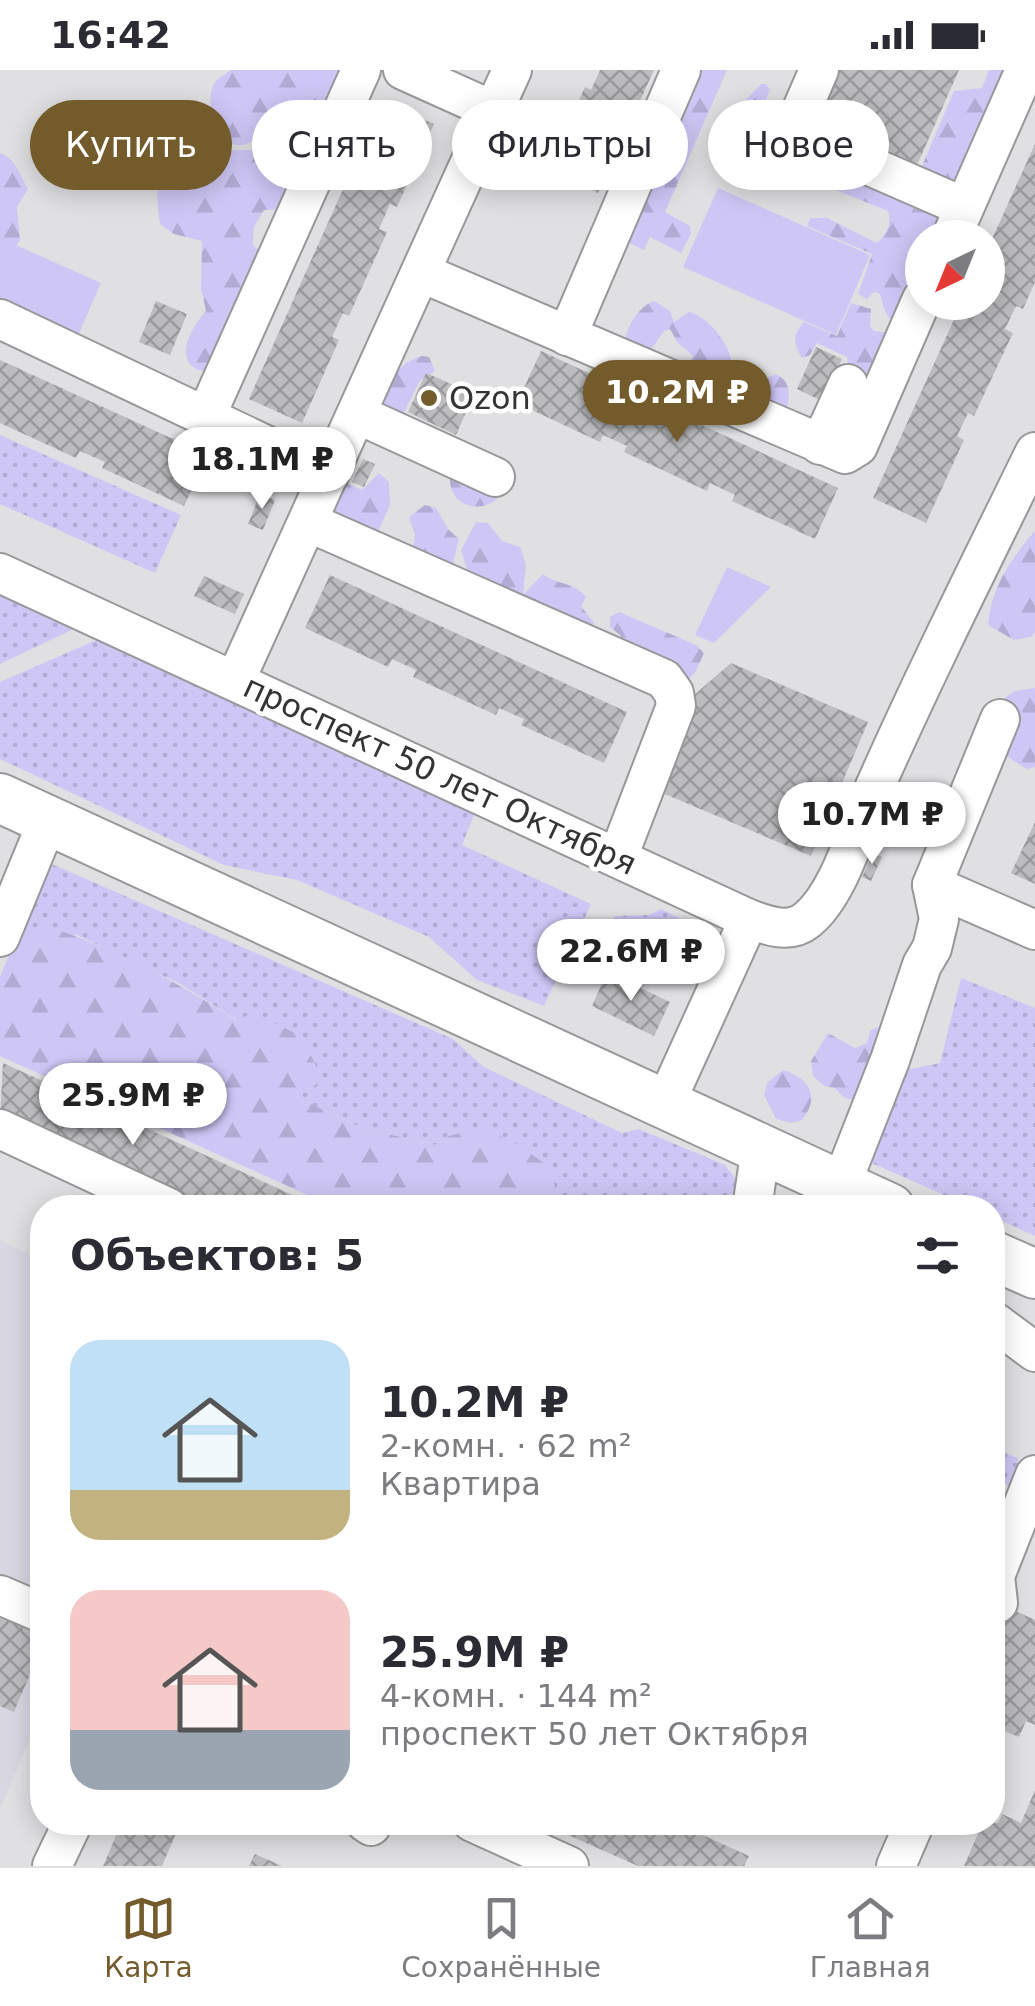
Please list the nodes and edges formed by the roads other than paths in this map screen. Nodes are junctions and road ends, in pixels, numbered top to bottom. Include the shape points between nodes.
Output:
1 (362, 70) edge
2 (403, 70) edge
3 (512, 70) edge
4 (680, 70) edge
5 (819, 70) edge
6 (1025, 70) edge
7 (470, 100) edge
8 (499, 100) edge
9 (459, 190) edge
10 (953, 220) edge
11 (958, 220) edge
12 (422, 273) junction
13 (0, 319) edge
14 (913, 320) edge
15 (567, 336) junction
16 (848, 384) dead end
17 (356, 414) junction
18 (206, 416) junction
19 (820, 445) junction
20 (1035, 452) edge
21 (328, 476) junction
22 (495, 477) dead end
23 (308, 522) junction
24 (0, 573) edge
25 (235, 681) junction
26 (1000, 719) dead end
27 (0, 798) edge
28 (48, 820) junction
29 (618, 857) junction
30 (932, 885) junction
31 (750, 919) junction
32 (1035, 930) edge
33 (0, 937) edge
34 (665, 1104) junction
35 (0, 1129) edge
36 (761, 1148) junction
37 (141, 1195) edge
38 (754, 1195) edge
39 (839, 1195) edge
40 (841, 1195) edge
41 (1005, 1261) edge
42 (1035, 1274) edge
43 (1005, 1330) edge
44 (1035, 1352) edge
45 (1035, 1475) edge
46 (1020, 1549) edge
47 (0, 1595) edge
48 (30, 1608) edge
49 (67, 1835) edge
50 (501, 1835) edge
51 (910, 1835) edge
52 (52, 1866) edge
53 (569, 1866) edge
54 (896, 1866) edge

1 - 18 street
2 - 7 street
3 - 8 street
4 - 15 street
5 - 10 street via 792,132
6 - 11 street
9 - 12 street
12 - 15 street
12 - 17 street
13 - 18 street
14 - 19 street via 858,446 845,454
15 - 19 street
16 - 19 street
17 - 21 street
17 - 22 street
18 - 21 street
20 - 31 street, проспект 50 лет Октября via 833,886 800,925 769,927
21 - 23 street
23 - 25 street
23 - 29 street via 664,678 676,706
24 - 25 street, проспект 50 лет Октября
25 - 29 street, проспект 50 лет Октября
26 - 30 street
27 - 28 main road
28 - 33 street
28 - 34 main road
29 - 31 street, проспект 50 лет Октября
30 - 32 street
30 - 40 street via 939,919 932,948
31 - 34 street
34 - 36 main road
35 - 37 street
36 - 38 street
36 - 39 main road
41 - 42 main road
43 - 44 street
45 - 46 street
47 - 48 street
49 - 52 street
50 - 53 street
51 - 54 street

